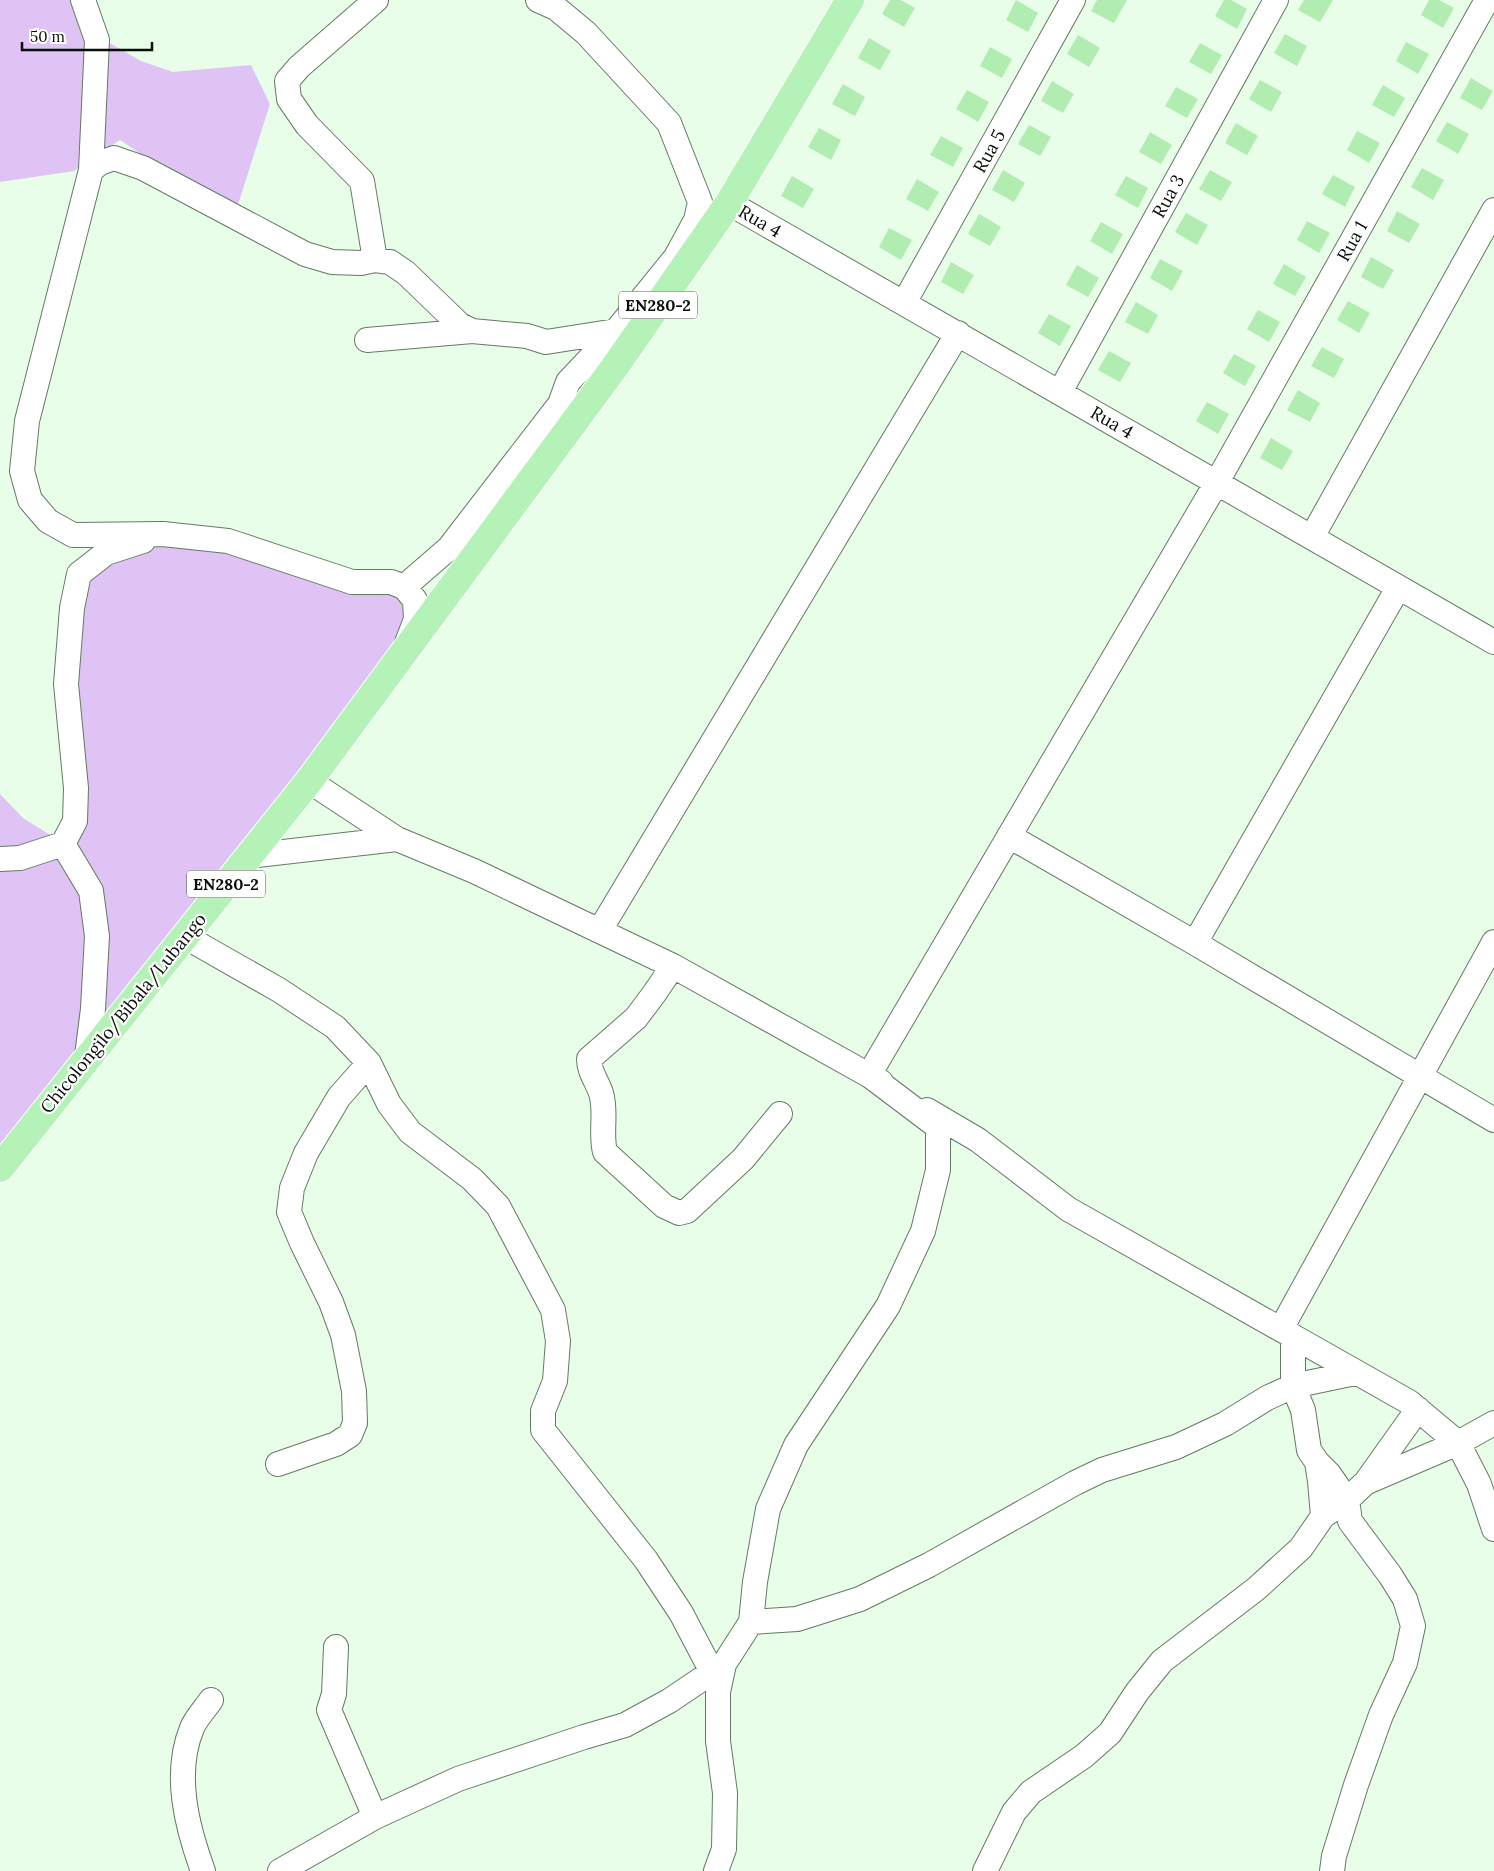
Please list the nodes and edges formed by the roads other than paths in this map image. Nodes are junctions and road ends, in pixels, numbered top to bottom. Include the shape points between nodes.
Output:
1 (83, 0) edge
2 (376, 0) edge
3 (538, 0) edge
4 (850, 0) edge
5 (1073, 0) edge
6 (1276, 0) edge
7 (1486, 0) edge
8 (91, 170) junction
9 (729, 203) junction
10 (1494, 210) edge
11 (375, 260) junction
12 (904, 302) junction
13 (472, 331) junction
14 (616, 331) junction
15 (958, 333) junction
16 (367, 340) dead end
17 (546, 342) junction
18 (568, 382) junction
19 (1060, 392) junction
20 (1217, 482) junction
21 (163, 534) junction
22 (1312, 537) junction
23 (404, 587) junction
24 (1398, 588) junction
25 (1494, 642) edge
26 (404, 652) junction
27 (309, 781) junction
28 (1009, 836) junction
29 (397, 839) junction
30 (63, 844) junction
31 (248, 856) junction
32 (0, 859) edge
33 (600, 930) junction
34 (184, 936) junction
35 (1494, 942) edge
36 (1195, 943) junction
37 (673, 966) junction
38 (87, 1056) junction
39 (369, 1063) junction
40 (869, 1075) junction
41 (1420, 1076) junction
42 (780, 1114) dead end
43 (1494, 1120) edge
44 (0, 1168) edge
45 (1287, 1333) junction
46 (1355, 1373) junction
47 (1292, 1386) junction
48 (1418, 1410) junction
49 (1494, 1422) edge
50 (1458, 1443) junction
51 (1317, 1462) junction
52 (278, 1464) dead end
53 (1366, 1482) junction
54 (1347, 1500) junction
55 (1323, 1516) junction
56 (1494, 1529) edge
57 (751, 1622) junction
58 (336, 1647) dead end
59 (718, 1668) junction
60 (211, 1700) dead end
61 (375, 1816) junction
62 (203, 1871) edge
63 (280, 1871) edge
64 (716, 1871) edge
65 (985, 1871) edge
66 (1332, 1871) edge

1 - 8 street via 97,40
2 - 11 street via 298,67 287,81 289,100 307,126 362,181
3 - 14 street via 556,8 586,33 669,123 700,202 696,220 676,257
4 - 9 main road, EN280-2
5 - 12 street, Rua 5
6 - 19 street, Rua 3
7 - 20 street, Rua 1
8 - 11 street via 114,158 143,168 305,254 332,262
8 - 21 street via 27,421 22,472 30,500 48,521 73,535
9 - 12 street, Rua 4
9 - 26 main road, Chicolongilo/Bibala/Lubango / EN280-2 via 614,368
10 - 22 street
11 - 13 street via 390,262 406,273 460,325
12 - 15 street, Rua 4
13 - 16 street
13 - 17 street via 527,336
14 - 17 street
14 - 18 street
15 - 19 street, Rua 4
15 - 33 street
17 - 18 street via 563,359
18 - 23 street via 560,404 449,548
19 - 20 street, Rua 4
20 - 22 street, Rua 4
20 - 28 street, Rua 1
21 - 23 street via 228,541 352,582 390,582
21 - 30 street via 106,553 79,574 72,608 66,684 76,788 75,821
22 - 24 street, Rua 4
23 - 26 street via 414,600 416,620
24 - 25 street, Rua 4
24 - 36 street
26 - 27 main road, Chicolongilo/Bibala/Lubango / EN280-2
27 - 29 street
27 - 31 main road, Chicolongilo/Bibala/Lubango / EN280-2
28 - 36 street
28 - 40 street, Rua 1
29 - 31 street
29 - 33 street
30 - 32 street via 20,858
30 - 38 street via 91,891 97,936
31 - 34 main road, Chicolongilo/Bibala/Lubango / EN280-2
33 - 37 street
34 - 38 main road, Chicolongilo/Bibala/Lubango / EN280-2
34 - 39 street via 279,990 335,1027
35 - 41 street
36 - 41 street
37 - 40 street
37 - 42 street via 636,1018 589,1059 589,1068 601,1094 605,1152 664,1206 679,1213 687,1211 743,1159
38 - 44 main road, Chicolongilo/Bibala/Lubango / EN280-2
39 - 52 street via 339,1097 306,1153 292,1188 289,1212 343,1335 354,1390 355,1423 350,1435 336,1444
39 - 59 street via 389,1104 410,1132 472,1179 498,1206 553,1310 558,1341 556,1381 543,1411 543,1430 646,1560
40 - 45 street via 978,1140 1068,1209
40 - 57 street via 938,1127 938,1170 923,1231 888,1306 796,1445 768,1509
41 - 43 street
41 - 45 street
45 - 46 street
45 - 47 street
46 - 47 street
46 - 48 street
47 - 51 street via 1303,1410 1309,1450
47 - 57 street via 1226,1424 1176,1447 1102,1470 1075,1483 860,1599 797,1619
48 - 50 street
48 - 53 street
49 - 50 street
50 - 53 street
50 - 56 street via 1479,1484
51 - 54 street
51 - 55 street
53 - 54 street
54 - 55 street
54 - 66 street via 1350,1521 1405,1599 1413,1626 1405,1663 1381,1715 1356,1785
55 - 65 street via 1301,1548 1256,1589 1162,1661 1110,1733 1084,1756 1031,1792 1014,1812
57 - 59 street
58 - 61 street via 330,1710
59 - 61 street via 626,1725 458,1779
59 - 64 street via 718,1741 725,1793 724,1849
60 - 62 street via 192,1728 182,1778 194,1846
61 - 63 street

